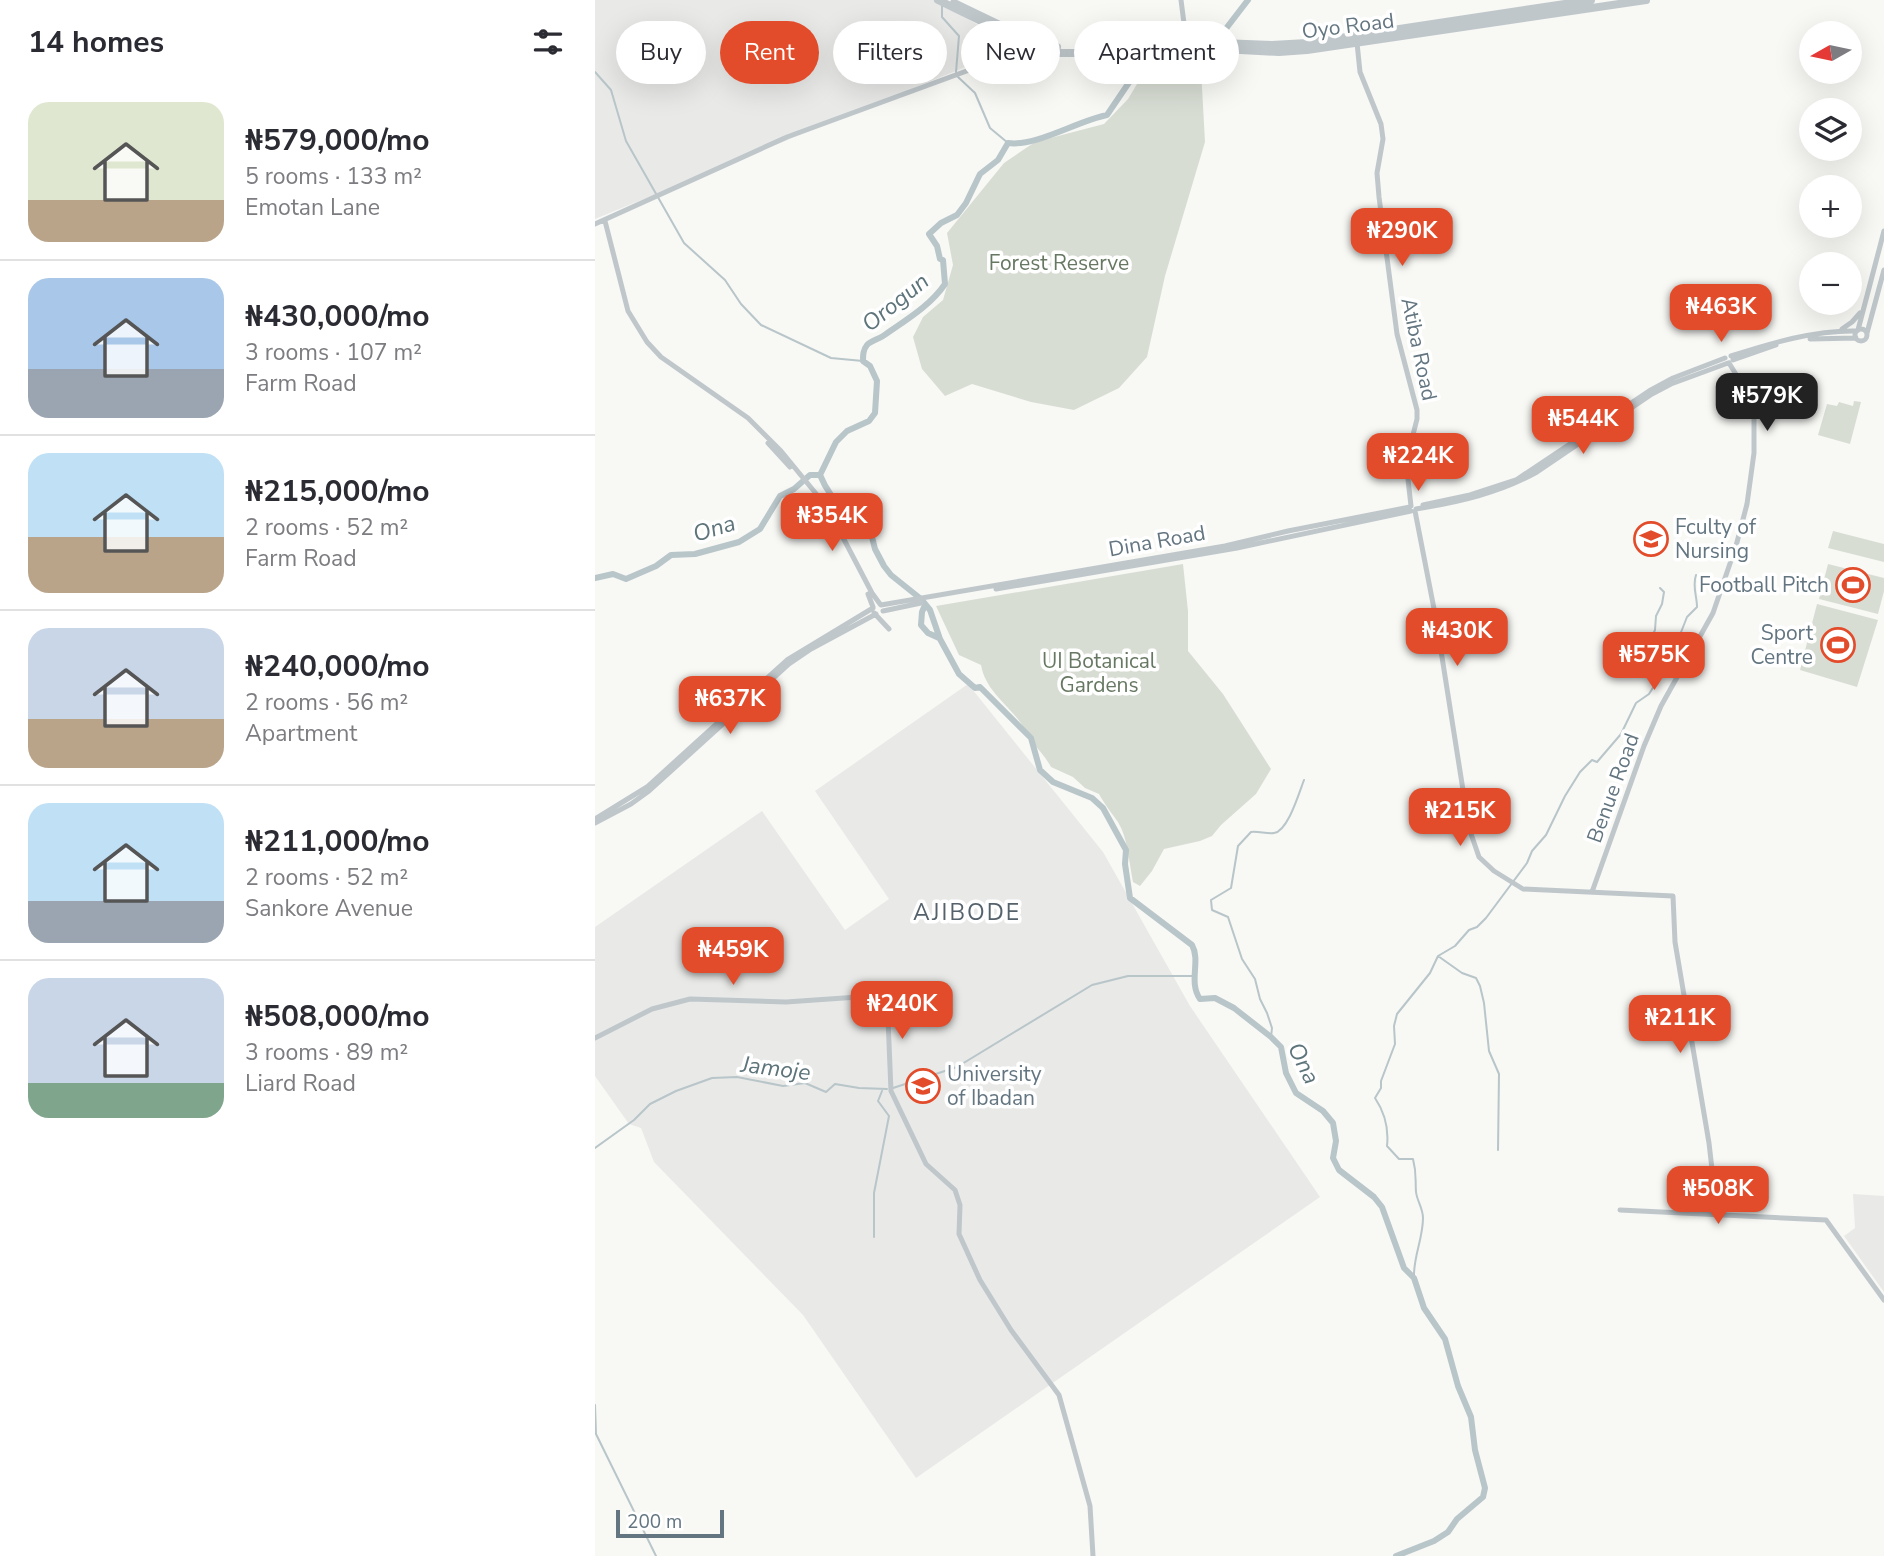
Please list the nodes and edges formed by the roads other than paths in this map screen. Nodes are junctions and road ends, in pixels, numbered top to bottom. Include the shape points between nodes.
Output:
1 (1181, 0) edge
2 (1591, 0) edge
3 (1646, 0) edge
4 (944, 1) edge
5 (985, 21) edge
6 (1184, 21) edge
7 (1357, 43) junction
8 (1239, 46) edge
9 (1293, 48) junction
10 (961, 71) edge
11 (600, 222) edge
12 (1884, 231) edge
13 (1884, 270) edge
14 (1862, 310) edge
15 (1858, 315) edge
16 (1861, 315) edge
17 (1858, 330) junction
18 (1839, 331) junction
19 (1867, 332) junction
20 (1856, 338) junction
21 (1730, 360) junction
22 (1413, 509) junction
23 (878, 609) junction
24 (595, 821) edge
25 (1592, 892) junction
26 (595, 1038) edge
27 (1620, 1210) dead end
28 (1717, 1213) junction
29 (1884, 1300) edge
30 (1093, 1556) edge

1 - 6 street
2 - 9 highway, Oyo Road
3 - 7 highway, Oyo Road
4 - 5 highway, Oyo Road
7 - 9 highway, Oyo Road
7 - 22 street, Atiba Road via 1360,72 1381,124 1379,197 1398,340 1417,410 1406,461
8 - 9 highway, Oyo Road
10 - 11 street via 787,137
11 - 23 street via 623,306 647,347 755,429 796,470 827,507
12 - 14 street
13 - 19 street
15 - 18 street
16 - 17 street
17 - 18 street
17 - 19 street
17 - 20 street
18 - 21 street via 1771,343
19 - 20 street via 1864,341
20 - 21 street via 1784,344
21 - 22 street, Dina Road via 1673,378 1649,391 1516,480
21 - 25 street, Benue Road via 1751,402 1754,419 1747,503 1720,598 1661,706
22 - 23 street, Dina Road via 1237,548
22 - 25 street via 1475,850 1484,862 1523,889
23 - 24 street, Dina Road via 787,660 647,787
25 - 28 street via 1673,896 1675,942
26 - 30 street via 652,1009 690,999 786,1002 887,995 892,1092 926,1164 955,1189 960,1205 959,1234 980,1280 1059,1395 1090,1506
27 - 28 street
28 - 29 street via 1826,1220

